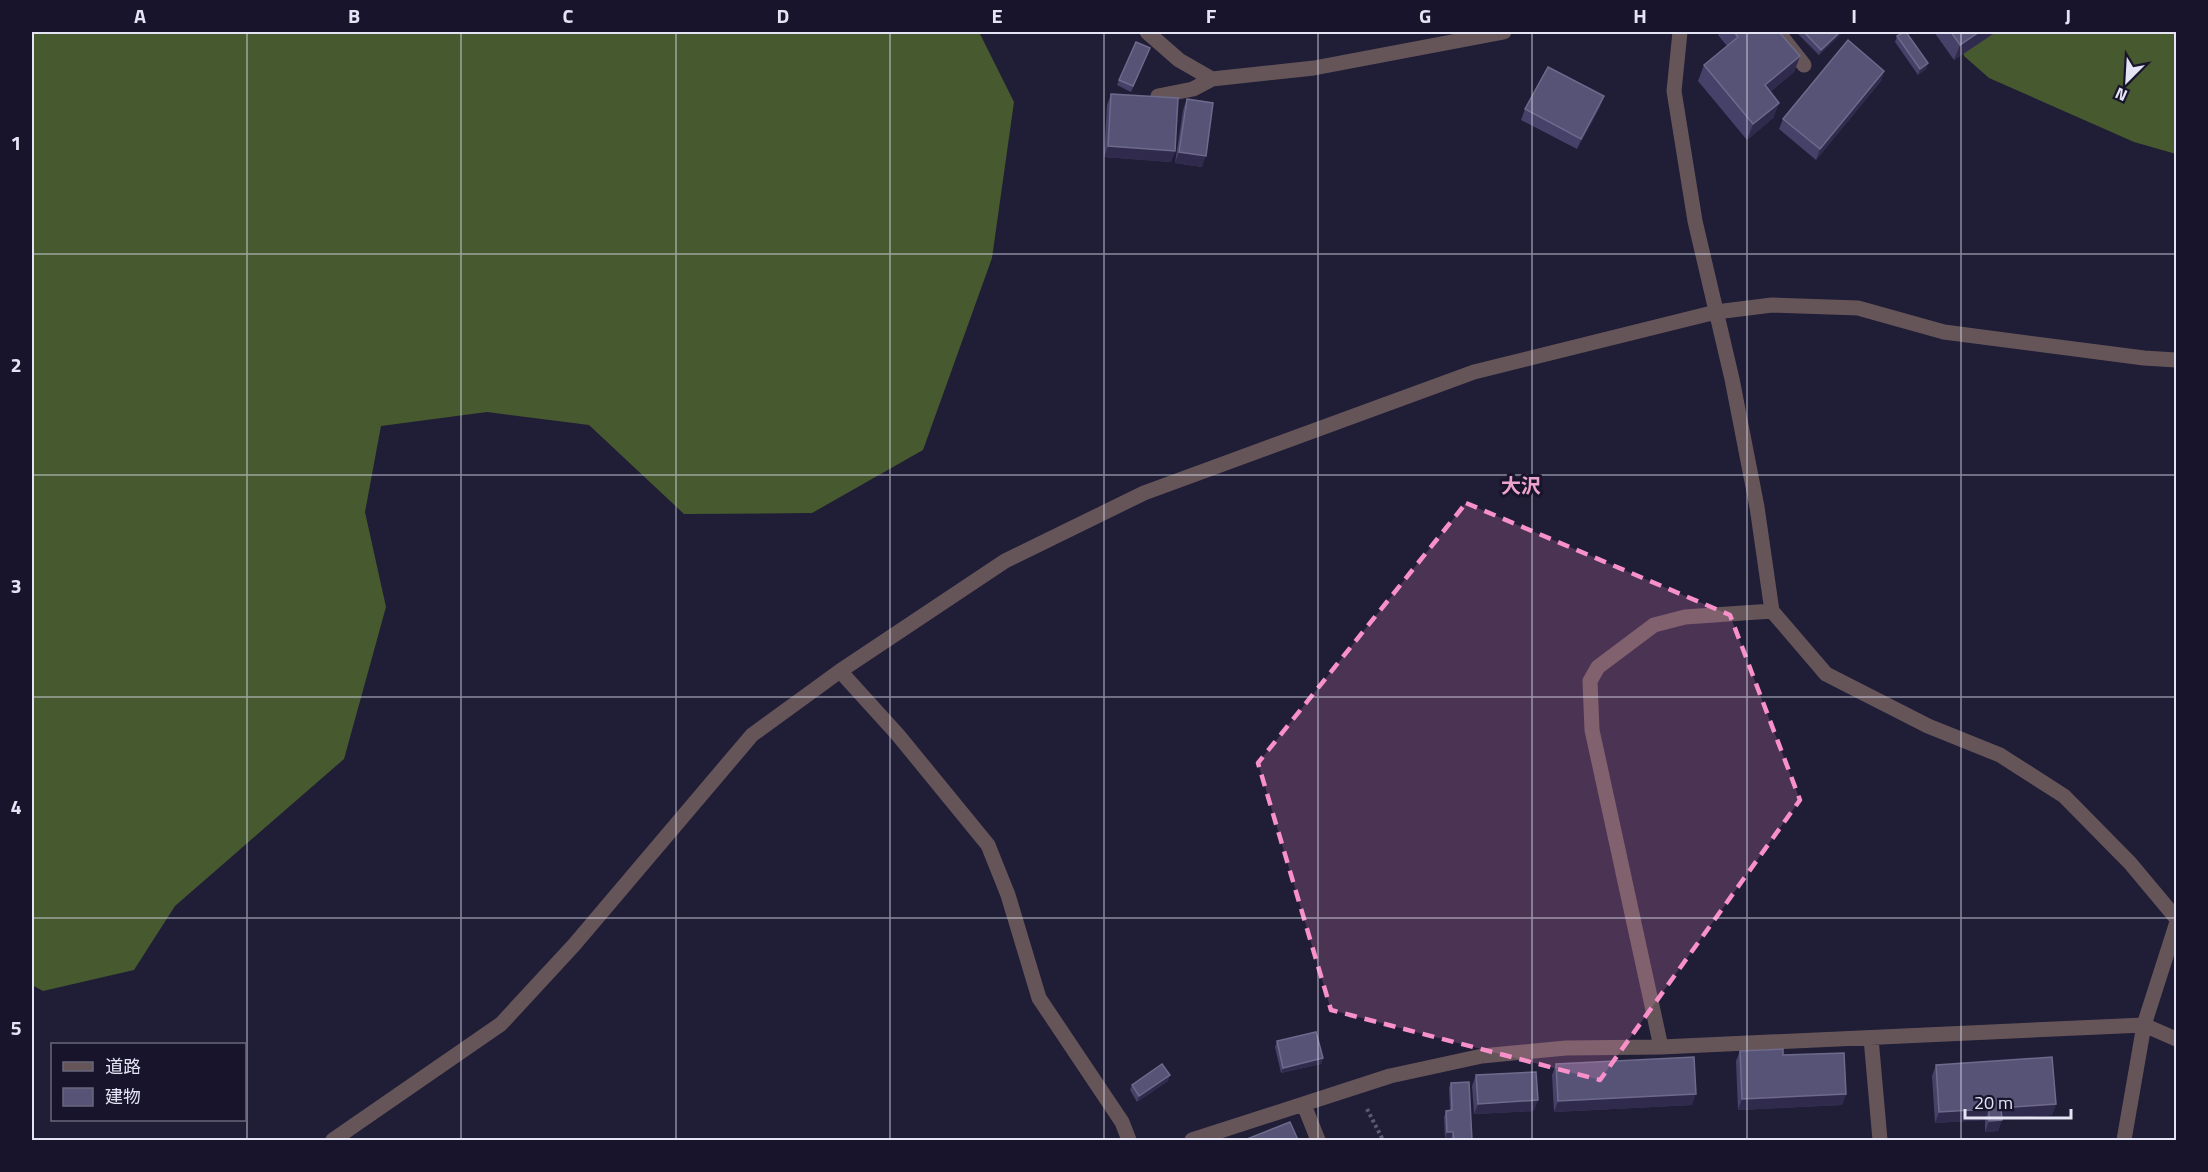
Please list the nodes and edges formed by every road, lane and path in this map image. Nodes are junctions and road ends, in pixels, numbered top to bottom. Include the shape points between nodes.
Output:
1 (1147, 32) edge
2 (1504, 32) edge
3 (1680, 32) edge
4 (1778, 32) edge
5 (1804, 64) dead end
6 (1212, 79) junction
7 (1158, 96) edge
8 (1716, 312) junction
9 (2176, 360) edge
10 (1772, 611) junction
11 (840, 671) junction
12 (2176, 918) edge
13 (2176, 925) edge
14 (2144, 1025) junction
15 (1871, 1038) junction
16 (2176, 1038) edge
17 (1661, 1047) junction
18 (1356, 1088) junction
19 (1304, 1105) junction
20 (333, 1140) edge
21 (1129, 1140) edge
22 (1192, 1140) edge
23 (1318, 1140) edge
24 (1383, 1140) edge
25 (1880, 1140) edge
26 (2124, 1140) edge

1 - 6 street via 1179,60
2 - 6 street via 1314,68
3 - 8 street via 1674,92 1695,221
4 - 5 street
6 - 7 street via 1193,89
8 - 9 street via 1772,305 1857,308 1944,332
8 - 10 street via 1757,507
8 - 11 street via 1474,372 1144,493 1005,561
10 - 12 street via 1826,674 1928,726 2000,755 2064,796 2130,863
10 - 17 street via 1685,617 1654,625 1598,667 1590,681 1592,730
11 - 20 street via 752,735 605,910 501,1024
11 - 21 street via 988,845 1040,998 1122,1122
13 - 14 street
14 - 15 street
14 - 16 street
14 - 26 street
15 - 17 street
15 - 25 street
17 - 18 street via 1566,1048 1482,1056 1390,1076
18 - 19 street
18 - 24 path
19 - 22 street
19 - 23 street

